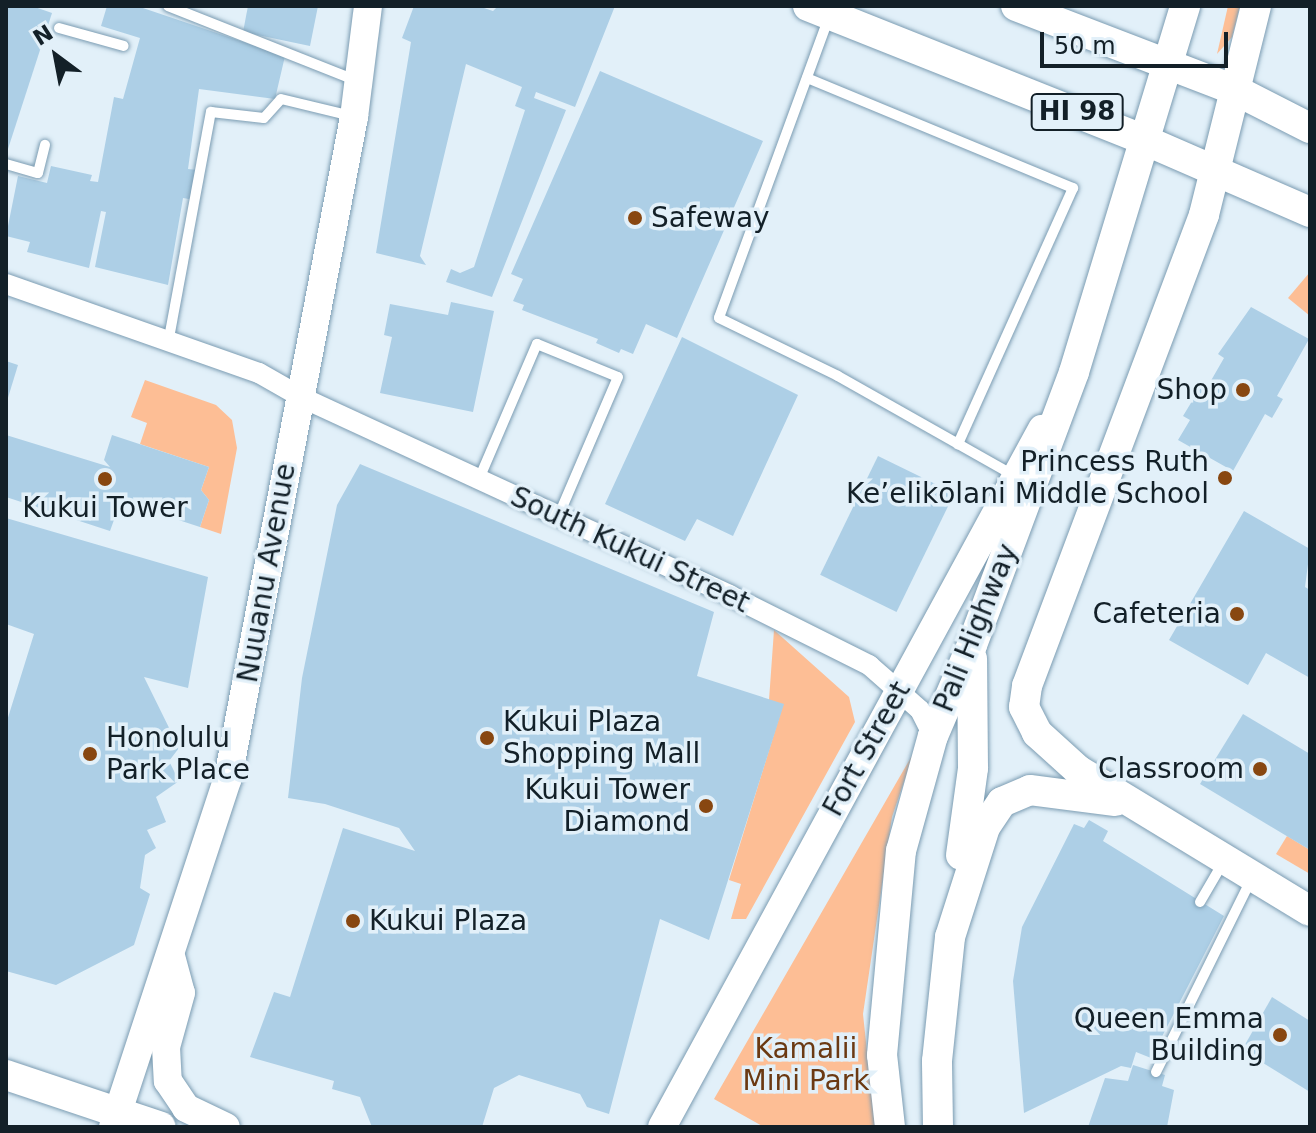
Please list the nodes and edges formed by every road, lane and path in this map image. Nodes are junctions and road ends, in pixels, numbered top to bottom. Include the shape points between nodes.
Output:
1 (368, 6) edge
2 (1016, 6) edge
3 (1185, 6) edge
4 (1256, 6) edge
5 (173, 8) edge
6 (819, 10) edge
7 (59, 28) dead end
8 (124, 46) dead end
9 (1168, 63) junction
10 (807, 78) junction
11 (359, 81) junction
12 (1235, 90) junction
13 (354, 117) junction
14 (1310, 128) edge
15 (1142, 139) junction
16 (45, 145) dead end
17 (6, 164) edge
18 (1218, 172) junction
19 (1310, 212) edge
20 (6, 284) edge
21 (169, 338) junction
22 (1074, 372) junction
23 (301, 397) junction
24 (958, 444) junction
25 (1016, 476) junction
26 (479, 479) junction
27 (558, 518) junction
28 (972, 645) junction
29 (900, 690) junction
30 (933, 736) junction
31 (1136, 805) junction
32 (1225, 859) junction
33 (1253, 876) junction
34 (1200, 902) dead end
35 (1310, 911) edge
36 (950, 937) junction
37 (171, 955) junction
38 (1156, 1072) dead end
39 (6, 1075) edge
40 (116, 1120) edge
41 (161, 1127) edge
42 (226, 1127) edge
43 (662, 1127) edge
44 (890, 1127) edge
45 (938, 1127) edge

1 - 11 main road, Nuuanu Avenue
2 - 9 main road, HI 98
3 - 9 main road, Pali Highway
4 - 12 main road
5 - 11 lane
6 - 10 lane
6 - 15 main road, HI 98
7 - 8 lane
9 - 12 main road, HI 98
9 - 15 main road, Pali Highway
10 - 24 lane via 719,318
10 - 24 lane via 1073,188
11 - 13 main road, Nuuanu Avenue
12 - 14 main road, HI 98
12 - 18 main road
13 - 21 lane via 281,99 264,118 211,112
13 - 23 main road, Nuuanu Avenue
15 - 18 main road, HI 98
15 - 22 main road, Pali Highway
16 - 17 lane via 38,173
18 - 19 main road, HI 98
18 - 31 main road via 1024,696 1027,716 1045,742
20 - 21 street, South Kukui Street
21 - 23 street, South Kukui Street via 259,373
22 - 25 main road, Fort Street
22 - 28 main road, Pali Highway
23 - 26 street, South Kukui Street
23 - 37 main road, Nuuanu Avenue via 228,778
24 - 25 lane
25 - 29 main road, Fort Street
26 - 27 street, South Kukui Street
26 - 27 lane via 537,344 618,377
27 - 29 street, South Kukui Street via 869,665
28 - 30 main road, Pali Highway
28 - 36 main road via 973,768
29 - 30 street, South Kukui Street via 920,710
29 - 43 main road, Fort Street
30 - 44 main road, Pali Highway via 901,851 890,943 882,1055
31 - 32 main road
31 - 36 main road via 1062,790 1030,790 1002,802 979,840
32 - 33 main road
32 - 34 lane
33 - 35 main road
33 - 38 lane
36 - 45 main road via 937,1061
37 - 40 main road, Nuuanu Avenue
37 - 42 main road via 181,993 166,1047 168,1081 186,1108
39 - 40 main road
40 - 41 main road

